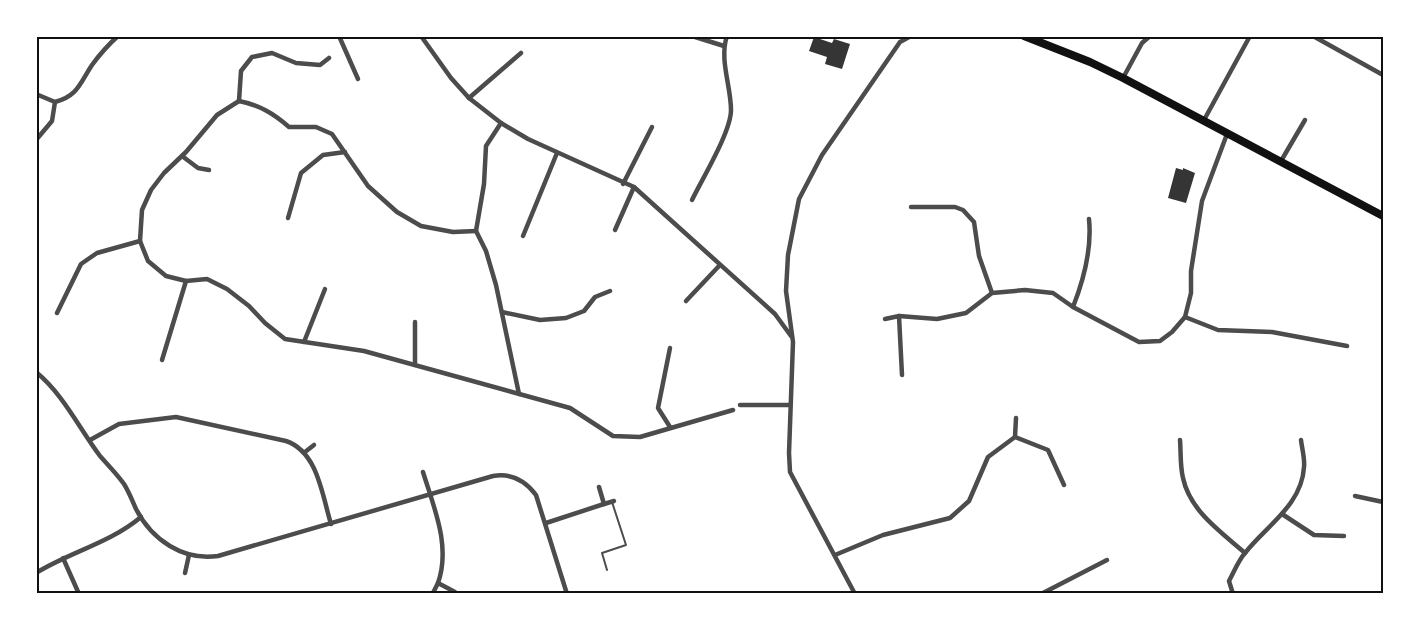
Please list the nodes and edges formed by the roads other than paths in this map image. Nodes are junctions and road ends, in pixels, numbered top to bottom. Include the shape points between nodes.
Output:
1 (118, 36) edge
2 (339, 36) edge
3 (421, 36) edge
4 (692, 36) edge
5 (727, 36) edge
6 (911, 36) edge
7 (1024, 36) edge
8 (1150, 36) edge
9 (1250, 36) edge
10 (1313, 36) edge
11 (1044, 39) edge
12 (724, 46) junction
13 (521, 53) dead end
14 (329, 58) dead end
15 (1383, 75) edge
16 (1123, 78) junction
17 (358, 79) dead end
18 (36, 94) edge
19 (469, 98) junction
20 (239, 101) junction
21 (56, 102) junction
22 (1305, 120) dead end
23 (1203, 122) junction
24 (501, 123) junction
25 (652, 127) dead end
26 (1227, 134) junction
27 (36, 140) edge
28 (345, 152) junction
29 (557, 153) junction
30 (182, 156) junction
31 (1281, 161) junction
32 (209, 170) dead end
33 (623, 184) junction
34 (634, 187) junction
35 (692, 200) dead end
36 (911, 207) dead end
37 (1383, 216) edge
38 (288, 218) dead end
39 (1089, 219) dead end
40 (615, 230) dead end
41 (476, 231) junction
42 (523, 236) dead end
43 (140, 241) junction
44 (719, 266) junction
45 (186, 281) junction
46 (325, 289) dead end
47 (610, 291) dead end
48 (992, 293) junction
49 (686, 302) dead end
50 (1073, 307) junction
51 (502, 312) junction
52 (57, 313) dead end
53 (899, 316) junction
54 (1185, 317) junction
55 (885, 319) dead end
56 (415, 322) dead end
57 (792, 338) junction
58 (304, 342) junction
59 (1347, 346) dead end
60 (670, 348) dead end
61 (162, 360) dead end
62 (415, 365) junction
63 (36, 372) edge
64 (902, 375) dead end
65 (519, 394) junction
66 (740, 405) dead end
67 (790, 405) junction
68 (733, 410) dead end
69 (1016, 418) dead end
70 (670, 428) junction
71 (1015, 437) junction
72 (90, 440) junction
73 (1180, 440) dead end
74 (1301, 440) dead end
75 (314, 445) dead end
76 (305, 452) junction
77 (423, 472) dead end
78 (1064, 485) dead end
79 (599, 487) dead end
80 (430, 495) junction
81 (1355, 496) dead end
82 (613, 502) joint
83 (1383, 502) edge
84 (604, 504) junction
85 (1282, 514) junction
86 (141, 518) junction
87 (546, 523) junction
88 (331, 524) junction
89 (1344, 536) dead end
90 (1245, 552) junction
91 (189, 555) junction
92 (835, 555) junction
93 (63, 558) junction
94 (1107, 560) dead end
95 (607, 570) dead end
96 (36, 573) edge
97 (185, 573) dead end
98 (438, 583) junction
99 (455, 592) dead end
100 (433, 593) edge
101 (79, 594) edge
102 (567, 594) edge
103 (855, 594) edge
104 (1041, 594) edge
105 (1233, 594) edge

1 - 21 street via 78,89 67,99
2 - 17 street
3 - 19 street
4 - 12 street
5 - 12 street
6 - 57 street via 900,42 871,83 822,155 799,199 788,255 786,291
7 - 11 highway
8 - 16 street
9 - 23 street
10 - 15 street
11 - 16 highway
12 - 35 street via 729,126
13 - 19 street
14 - 20 street via 320,65 296,63 272,53 252,57 241,71
16 - 23 highway
18 - 21 street
19 - 24 street
20 - 28 street via 256,105 289,127 316,127 332,134
20 - 30 street via 217,115
21 - 27 street via 52,121
22 - 31 street
23 - 26 highway
24 - 29 street
24 - 41 street via 486,146
25 - 33 street
26 - 31 highway
26 - 54 street via 1202,201
28 - 38 street via 323,155 301,173
28 - 41 street via 368,186 397,212 421,226 453,232
29 - 33 street
29 - 42 street
30 - 32 street via 198,168
30 - 43 street via 151,190 142,210
31 - 37 highway
33 - 34 street
34 - 40 street
34 - 44 street
36 - 48 street via 963,210 974,222 979,256
39 - 50 street via 1086,267
41 - 51 street via 486,251
43 - 45 street via 148,261 166,276
43 - 52 street via 97,253 81,264
44 - 49 street
44 - 57 street via 775,314
45 - 58 street via 207,279 227,289 285,339
45 - 61 street
46 - 58 street
47 - 51 street via 566,318 540,320
48 - 50 street via 1053,293
48 - 53 street via 966,313 937,319
50 - 54 street via 1139,342 1160,341
51 - 65 street
53 - 55 street
53 - 64 street
54 - 59 street via 1218,330 1272,332
56 - 62 street
57 - 67 street
58 - 62 street via 364,351
60 - 70 street via 658,408
62 - 65 street
63 - 72 street
65 - 70 street via 570,408 613,436 640,437
66 - 67 street
67 - 92 street via 790,472
68 - 70 street
69 - 71 street
71 - 78 street via 1048,450
71 - 92 street via 988,457 969,501 950,518 883,535
72 - 76 street via 118,424 176,417 286,441
72 - 86 street via 128,489
73 - 90 street via 1182,477 1188,494 1206,519
74 - 85 street via 1304,468 1298,493
75 - 76 street
76 - 88 street
77 - 80 street
79 - 84 street
80 - 87 street via 492,476 509,475 532,489
80 - 88 street
80 - 98 street via 443,543
81 - 83 street
82 - 84 street
82 - 95 lane via 626,545 602,553
84 - 87 street
85 - 89 street via 1314,535
85 - 90 street
86 - 91 street via 167,544
86 - 93 street via 121,532
87 - 102 street
88 - 91 street via 218,556
90 - 105 street via 1229,581
91 - 97 street
92 - 103 street
93 - 96 street
93 - 101 street
94 - 104 street
98 - 99 street
98 - 100 street

